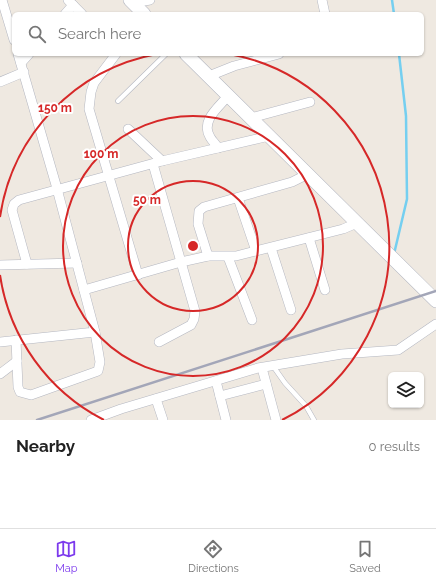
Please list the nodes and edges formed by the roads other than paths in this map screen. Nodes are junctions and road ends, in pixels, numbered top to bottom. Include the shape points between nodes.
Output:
1 (2, 0) edge
2 (150, 0) edge
3 (322, 0) edge
4 (71, 2) edge
5 (132, 2) edge
6 (66, 12) edge
7 (80, 12) edge
8 (142, 12) edge
9 (325, 12) edge
10 (12, 33) edge
11 (114, 56) edge
12 (164, 56) edge
13 (188, 56) edge
14 (272, 56) edge
15 (21, 63) edge
16 (209, 76) junction
17 (0, 82) edge
18 (228, 96) junction
19 (118, 101) dead end
20 (310, 102) dead end
21 (251, 118) junction
22 (128, 129) dead end
23 (269, 136) junction
24 (218, 148) junction
25 (158, 162) junction
26 (308, 174) junction
27 (108, 175) junction
28 (58, 190) junction
29 (238, 198) junction
30 (357, 223) junction
31 (308, 238) junction
32 (271, 248) junction
33 (256, 251) junction
34 (208, 256) junction
35 (228, 257) junction
36 (181, 262) junction
37 (77, 263) junction
38 (27, 264) junction
39 (0, 266) edge
40 (138, 275) junction
41 (84, 290) junction
42 (324, 290) dead end
43 (436, 301) edge
44 (290, 310) dead end
45 (252, 320) dead end
46 (436, 324) edge
47 (95, 332) junction
48 (16, 340) junction
49 (0, 342) edge
50 (158, 342) dead end
51 (17, 361) junction
52 (273, 366) junction
53 (262, 368) junction
54 (0, 374) edge
55 (216, 381) junction
56 (266, 384) junction
57 (220, 396) junction
58 (156, 399) junction
59 (91, 420) edge
60 (163, 420) edge
61 (226, 420) edge
62 (276, 420) edge
63 (314, 420) edge

1 - 10 street
2 - 5 street
3 - 9 street
4 - 6 street
4 - 7 street
5 - 8 main road
11 - 27 street via 94,83 89,104
12 - 19 lane
13 - 16 main road
14 - 16 street
15 - 17 street
15 - 28 street
16 - 18 main road
18 - 21 main road
18 - 24 street via 207,124 210,137
20 - 21 street
21 - 23 main road
22 - 25 street
23 - 24 street
23 - 26 main road
24 - 25 street
25 - 27 street
25 - 36 street
26 - 29 street via 292,182
26 - 30 main road
27 - 28 street
27 - 40 street
28 - 37 street
28 - 38 street via 19,200 14,204 13,216
29 - 33 street
29 - 34 street via 204,207 199,211 198,224
30 - 31 street
30 - 43 main road
31 - 32 street
31 - 42 street
32 - 33 street
32 - 44 street
33 - 35 street
34 - 35 street
34 - 36 street
35 - 45 street
36 - 40 street
36 - 50 street via 195,311 194,319 191,325
37 - 38 street
37 - 41 street
38 - 39 street
40 - 41 street
41 - 47 street
46 - 52 street via 398,350 342,354
47 - 48 street
47 - 51 street via 100,362 98,371 94,373 25,395 18,387
48 - 49 street
48 - 51 street
51 - 54 street
52 - 53 street
52 - 63 lane via 306,406
53 - 55 street
53 - 56 street
55 - 57 street
55 - 58 street
56 - 57 street
56 - 62 street
57 - 61 street
58 - 59 street
58 - 60 street

